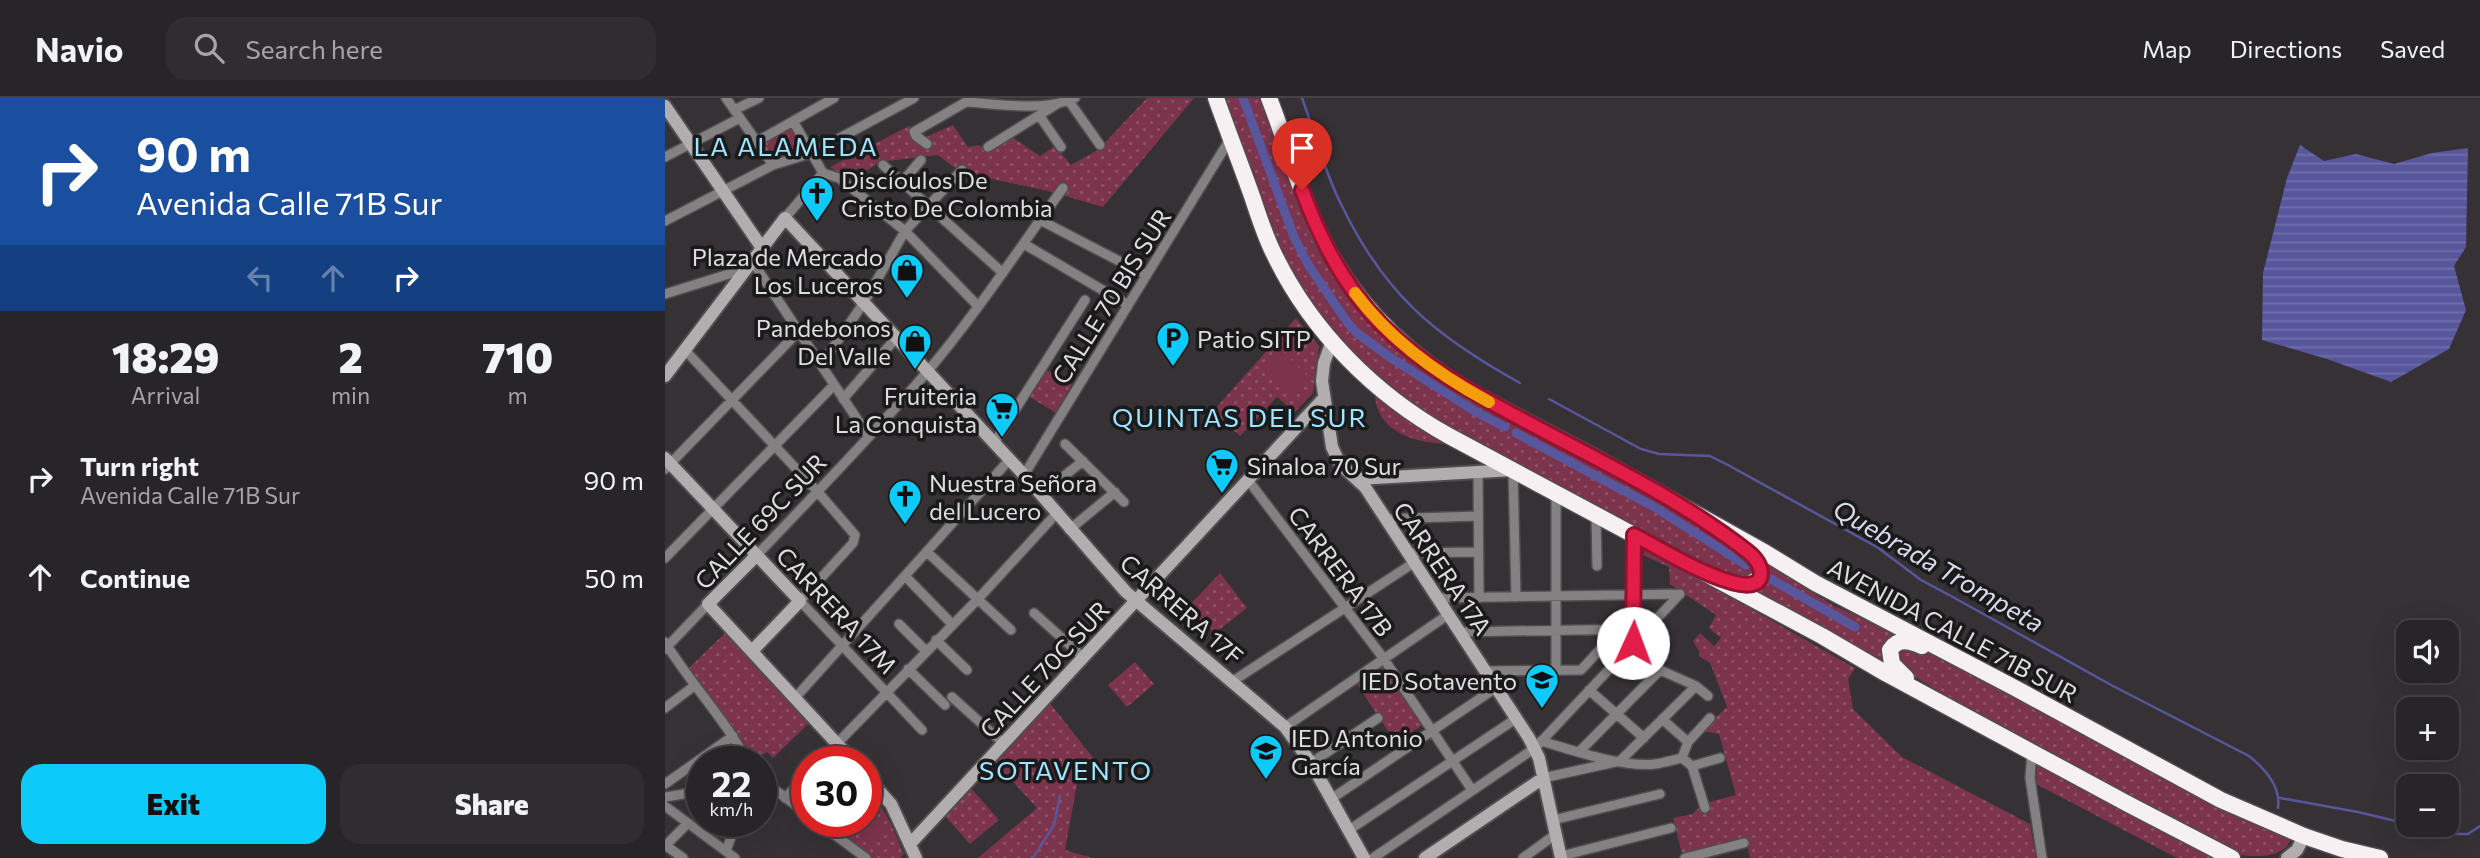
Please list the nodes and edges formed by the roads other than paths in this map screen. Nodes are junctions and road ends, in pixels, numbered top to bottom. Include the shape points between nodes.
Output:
1 (726, 98) edge
2 (759, 98) edge
3 (834, 98) edge
4 (914, 98) edge
5 (1216, 98) edge
6 (1269, 98) edge
7 (1072, 99) edge
8 (965, 100) edge
9 (1028, 102) edge
10 (1058, 103) junction
11 (665, 106) edge
12 (737, 114) junction
13 (1039, 115) junction
14 (793, 121) junction
15 (1231, 138) junction
16 (756, 142) junction
17 (691, 144) junction
18 (927, 145) dead end
19 (1100, 145) dead end
20 (988, 147) dead end
21 (1061, 148) dead end
22 (812, 153) junction
23 (665, 157) edge
24 (921, 160) dead end
25 (773, 165) junction
26 (883, 165) dead end
27 (962, 170) dead end
28 (824, 173) junction
29 (903, 181) junction
30 (1063, 188) dead end
31 (723, 191) junction
32 (929, 204) junction
33 (785, 218) junction
34 (1040, 220) junction
35 (665, 221) edge
36 (905, 230) junction
37 (1024, 244) junction
38 (762, 248) junction
39 (750, 265) junction
40 (1003, 272) junction
41 (1146, 275) junction
42 (665, 294) edge
43 (1085, 300) dead end
44 (865, 301) junction
45 (1128, 305) junction
46 (978, 306) junction
47 (799, 331) junction
48 (897, 337) junction
49 (1332, 341) junction
50 (685, 350) junction
51 (821, 365) junction
52 (928, 370) junction
53 (665, 376) edge
54 (834, 385) junction
55 (843, 399) junction
56 (1324, 399) junction
57 (732, 400) junction
58 (869, 437) junction
59 (995, 443) junction
60 (1065, 444) dead end
61 (775, 446) junction
62 (1010, 459) junction
63 (1083, 461) junction
64 (667, 464) edge
65 (1513, 470) junction
66 (1478, 472) junction
67 (1024, 475) junction
68 (1357, 479) junction
69 (1248, 480) junction
70 (817, 492) junction
71 (1115, 492) junction
72 (1556, 493) junction
73 (1040, 495) junction
74 (1124, 502) dead end
75 (713, 509) junction
76 (1056, 514) junction
77 (1596, 515) junction
78 (1478, 516) junction
79 (1385, 519) junction
80 (1712, 524) junction
81 (1069, 530) junction
82 (1634, 535) junction
83 (927, 552) junction
84 (1478, 552) junction
85 (757, 555) junction
86 (665, 558) edge
87 (1412, 558) junction
88 (1691, 565) junction
89 (1597, 566) dead end
90 (905, 576) junction
91 (1635, 595) junction
92 (1556, 596) junction
93 (1516, 597) junction
94 (1439, 598) junction
95 (1479, 598) junction
96 (978, 599) junction
97 (800, 601) junction
98 (1135, 601) junction
99 (708, 604) junction
100 (1345, 608) junction
101 (1034, 613) dead end
102 (1449, 614) junction
103 (899, 624) dead end
104 (953, 624) junction
105 (1618, 629) junction
106 (1635, 629) junction
107 (1011, 630) dead end
108 (1556, 631) junction
109 (1461, 632) junction
110 (936, 640) junction
111 (1633, 643) junction
112 (666, 646) edge
113 (842, 646) junction
114 (752, 651) junction
115 (926, 651) junction
116 (1083, 657) junction
117 (1384, 659) junction
118 (1970, 665) junction
119 (908, 669) junction
120 (967, 670) dead end
121 (1556, 670) junction
122 (1660, 670) junction
123 (1486, 671) junction
124 (1233, 681) junction
125 (1696, 686) junction
126 (694, 687) junction
127 (1497, 687) junction
128 (1589, 690) junction
129 (885, 692) junction
130 (1708, 696) dead end
131 (795, 698) junction
132 (1941, 702) junction
133 (665, 708) edge
134 (1617, 714) junction
135 (1378, 718) dead end
136 (1517, 718) junction
137 (1710, 718) dead end
138 (1662, 719) junction
139 (1285, 727) junction
140 (922, 730) dead end
141 (1432, 731) junction
142 (733, 736) junction
143 (1644, 738) junction
144 (1688, 742) junction
145 (1003, 743) junction
146 (836, 744) joint
147 (1538, 744) junction
148 (739, 746) edge
149 (1579, 752) junction
150 (2032, 752) junction
151 (1682, 758) junction
152 (1720, 758) dead end
153 (1453, 761) junction
154 (1620, 761) junction
155 (1311, 763) junction
156 (1692, 766) junction
157 (1543, 778) junction
158 (665, 784) edge
159 (1472, 790) junction
160 (777, 792) edge
161 (791, 792) edge
162 (686, 793) edge
163 (882, 794) edge
164 (1660, 794) dead end
165 (665, 797) edge
166 (785, 798) junction
167 (1331, 799) junction
168 (791, 802) edge
169 (665, 806) edge
170 (1705, 808) dead end
171 (1553, 820) junction
172 (686, 822) edge
173 (686, 825) edge
174 (1671, 828) dead end
175 (1349, 830) junction
176 (1556, 834) junction
177 (2304, 836) junction
178 (707, 837) edge
179 (731, 837) edge
180 (838, 837) edge
181 (1744, 843) dead end
182 (910, 844) junction
183 (665, 845) edge
184 (726, 851) junction
185 (1561, 857) edge
186 (683, 858) edge
187 (735, 858) edge
188 (866, 858) edge
189 (916, 858) edge
190 (1364, 858) edge
191 (1373, 858) edge
192 (1425, 858) edge
193 (1523, 858) edge
194 (1685, 858) edge
195 (2042, 858) edge
196 (2232, 858) edge
197 (2287, 858) edge
198 (2381, 858) edge

1 - 12 street
2 - 12 street
3 - 14 street
4 - 22 street
5 - 15 highway
6 - 80 highway, AVENIDA CALLE 71B SUR via 1317,228 1362,302 1392,334 1437,371
7 - 10 street
7 - 19 street
8 - 9 street
8 - 18 street via 914,132
9 - 10 street
10 - 13 street
11 - 17 street
12 - 16 street
12 - 17 street
13 - 20 street
13 - 21 street
14 - 16 street
14 - 22 street
15 - 41 street, CALLE 70 BIS SUR
15 - 49 highway via 1280,267
16 - 25 street
17 - 23 street
17 - 31 street
22 - 25 street
22 - 28 street
24 - 29 street
25 - 31 street
26 - 29 street
27 - 32 street
28 - 33 street
28 - 36 street via 839,178
29 - 32 street
30 - 34 street, CALLE 69C SUR
31 - 35 street
31 - 38 street
32 - 36 street
32 - 40 street
33 - 38 street
33 - 44 street, CARRERA 17F
34 - 37 street, CALLE 69C SUR
34 - 41 street
36 - 44 street
36 - 46 street
37 - 40 street, CALLE 69C SUR
37 - 45 street
38 - 39 street
39 - 42 street
39 - 47 street
39 - 50 street
40 - 46 street, CALLE 69C SUR
41 - 45 street, CALLE 70 BIS SUR
43 - 59 street
44 - 48 street, CARRERA 17F
44 - 51 street
45 - 67 street, CALLE 70 BIS SUR
46 - 52 street, CALLE 69C SUR
47 - 51 street
47 - 57 street
48 - 52 street, CARRERA 17F
48 - 55 street
49 - 56 street, CARRERA 17A via 1322,371
49 - 65 highway via 1397,403
50 - 53 street
50 - 57 street
51 - 54 street
52 - 58 street, CALLE 69C SUR
52 - 59 street, CARRERA 17F
54 - 55 street
54 - 61 street
55 - 58 street
56 - 68 street, CARRERA 17A via 1333,452
56 - 69 street, CALLE 70C SUR
57 - 61 street
57 - 64 street
58 - 70 street, CALLE 69C SUR
59 - 62 street, CARRERA 17F
60 - 63 street
61 - 70 street
61 - 75 street
62 - 67 street, CARRERA 17F
62 - 83 street
63 - 71 street
63 - 73 street
64 - 75 street, CARRERA 17M
65 - 66 street
65 - 72 highway
65 - 93 street
66 - 68 street
66 - 78 street
67 - 73 street, CARRERA 17F
68 - 79 street, CARRERA 17A
69 - 98 street, CALLE 70C SUR
69 - 100 street, CARRERA 17B
70 - 85 street, CALLE 69C SUR
70 - 97 street via 855,539
71 - 74 street
71 - 81 street
72 - 77 highway
72 - 92 street
73 - 76 street, CARRERA 17F
75 - 85 street, CARRERA 17M
75 - 86 street
76 - 81 street, CARRERA 17F
76 - 96 street
77 - 82 highway
77 - 89 street
78 - 79 street
78 - 84 street
79 - 87 street, CARRERA 17A
80 - 88 highway via 1758,560 1760,578 1741,584
80 - 118 highway, AVENIDA CALLE 71B SUR
81 - 98 street, CARRERA 17F
82 - 88 highway
82 - 91 street
83 - 90 street
83 - 96 street
84 - 87 street
84 - 95 street
85 - 97 street, CARRERA 17M
85 - 99 street, CALLE 69C SUR
87 - 94 street, CARRERA 17A
87 - 100 street
88 - 132 highway
90 - 104 street
90 - 113 street
91 - 92 street
91 - 106 street
91 - 111 street via 1680,594
92 - 93 street
92 - 108 street
93 - 95 street
94 - 95 street
94 - 102 street, CARRERA 17A
96 - 104 street
96 - 107 street
97 - 113 street, CARRERA 17M
97 - 114 street
98 - 116 street, CALLE 70C SUR
98 - 124 street, CARRERA 17F
99 - 112 street, CALLE 69C SUR
99 - 114 street
100 - 117 street, CARRERA 17B
100 - 124 street
101 - 116 street
102 - 109 street, CARRERA 17A
102 - 117 street
103 - 115 street
104 - 110 street
105 - 106 street
105 - 108 street
105 - 121 street via 1581,670
106 - 111 street
108 - 109 street
108 - 121 street
109 - 123 street, CARRERA 17A
110 - 115 street
110 - 120 street
111 - 122 street
111 - 128 street
112 - 126 street
113 - 129 street, CARRERA 17M
113 - 131 street
114 - 131 street
115 - 119 street
116 - 145 street, CALLE 70C SUR
117 - 139 street
117 - 141 street, CARRERA 17B
118 - 132 highway via 1910,641 1892,646 1889,658 1895,668
118 - 177 highway, AVENIDA CALLE 71B SUR via 2221,800
119 - 129 street
119 - 145 street
121 - 123 street
122 - 125 street
122 - 134 street
123 - 127 street, CARRERA 17A
124 - 139 street, CARRERA 17F
125 - 130 street
125 - 138 street
126 - 133 street
126 - 142 street
127 - 136 street, CARRERA 17A
127 - 141 street
128 - 134 street
128 - 147 street
129 - 140 street, CARRERA 17M
129 - 146 street
131 - 146 street
132 - 150 highway
134 - 143 street
134 - 149 street
135 - 155 street
136 - 147 street, CARRERA 17A
136 - 153 street
137 - 144 street
138 - 143 street
138 - 144 street
139 - 155 street, CARRERA 17F
141 - 153 street, CARRERA 17B
141 - 167 street
142 - 148 street
142 - 158 street
143 - 154 street
144 - 151 street
145 - 182 street, CALLE 70C SUR
147 - 149 street
147 - 157 street, CARRERA 17A
147 - 159 street
149 - 154 street
150 - 195 street via 2030,778
150 - 196 highway
151 - 154 street via 1646,765
151 - 156 street
152 - 156 street
153 - 159 street, CARRERA 17B
153 - 175 street
154 - 157 street
155 - 167 street, CARRERA 17F
156 - 170 street
157 - 171 street, CARRERA 17A
157 - 192 street
159 - 191 street
160 - 166 street
161 - 166 street
162 - 165 street
163 - 182 street
164 - 171 street
166 - 168 street
167 - 175 street, CARRERA 17F
169 - 172 street
171 - 176 street, CARRERA 17A
173 - 183 street
174 - 185 street
175 - 190 street, CARRERA 17F
176 - 185 street, CARRERA 17A
176 - 193 street
177 - 197 street
177 - 198 highway, AVENIDA CALLE 71B SUR
178 - 184 street
179 - 184 street
180 - 188 street
181 - 194 street
182 - 189 street
183 - 186 street
184 - 187 street

